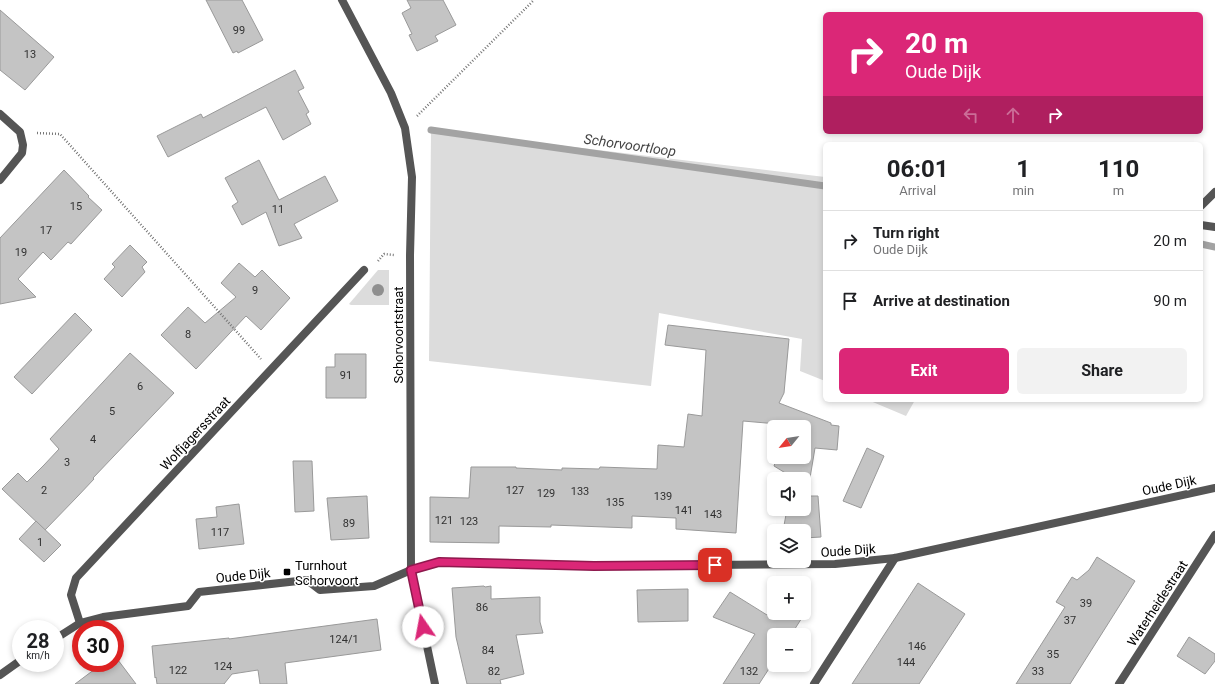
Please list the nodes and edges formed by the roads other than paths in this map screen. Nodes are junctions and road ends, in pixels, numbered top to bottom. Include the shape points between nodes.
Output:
1 (342, 0) edge
2 (0, 114) edge
3 (0, 180) edge
4 (1215, 192) edge
5 (1203, 204) edge
6 (1203, 225) edge
7 (1215, 227) edge
8 (364, 270) road end
9 (1215, 488) edge
10 (1215, 535) edge
11 (894, 558) junction
12 (411, 570) junction
13 (79, 620) edge
14 (93, 620) edge
15 (12, 666) edge
16 (0, 675) edge
17 (435, 684) edge
18 (814, 684) edge
19 (1119, 684) edge

1 - 12 street, Schorvoortstraat via 391,93 405,128 412,177
2 - 3 street via 20,132 23,145 22,153
4 - 5 street
6 - 7 street
8 - 13 street, Wolfjagersstraat via 76,578 71,595
9 - 11 street, Oude Dijk
10 - 19 street, Waterheidestraat
11 - 12 street, Oude Dijk via 827,564 594,566 439,562
11 - 18 street, Oude Dijk
12 - 14 street, Oude Dijk via 374,586 320,590 307,580 199,592 188,606
12 - 17 street, Schorvoortstraat
15 - 16 street

